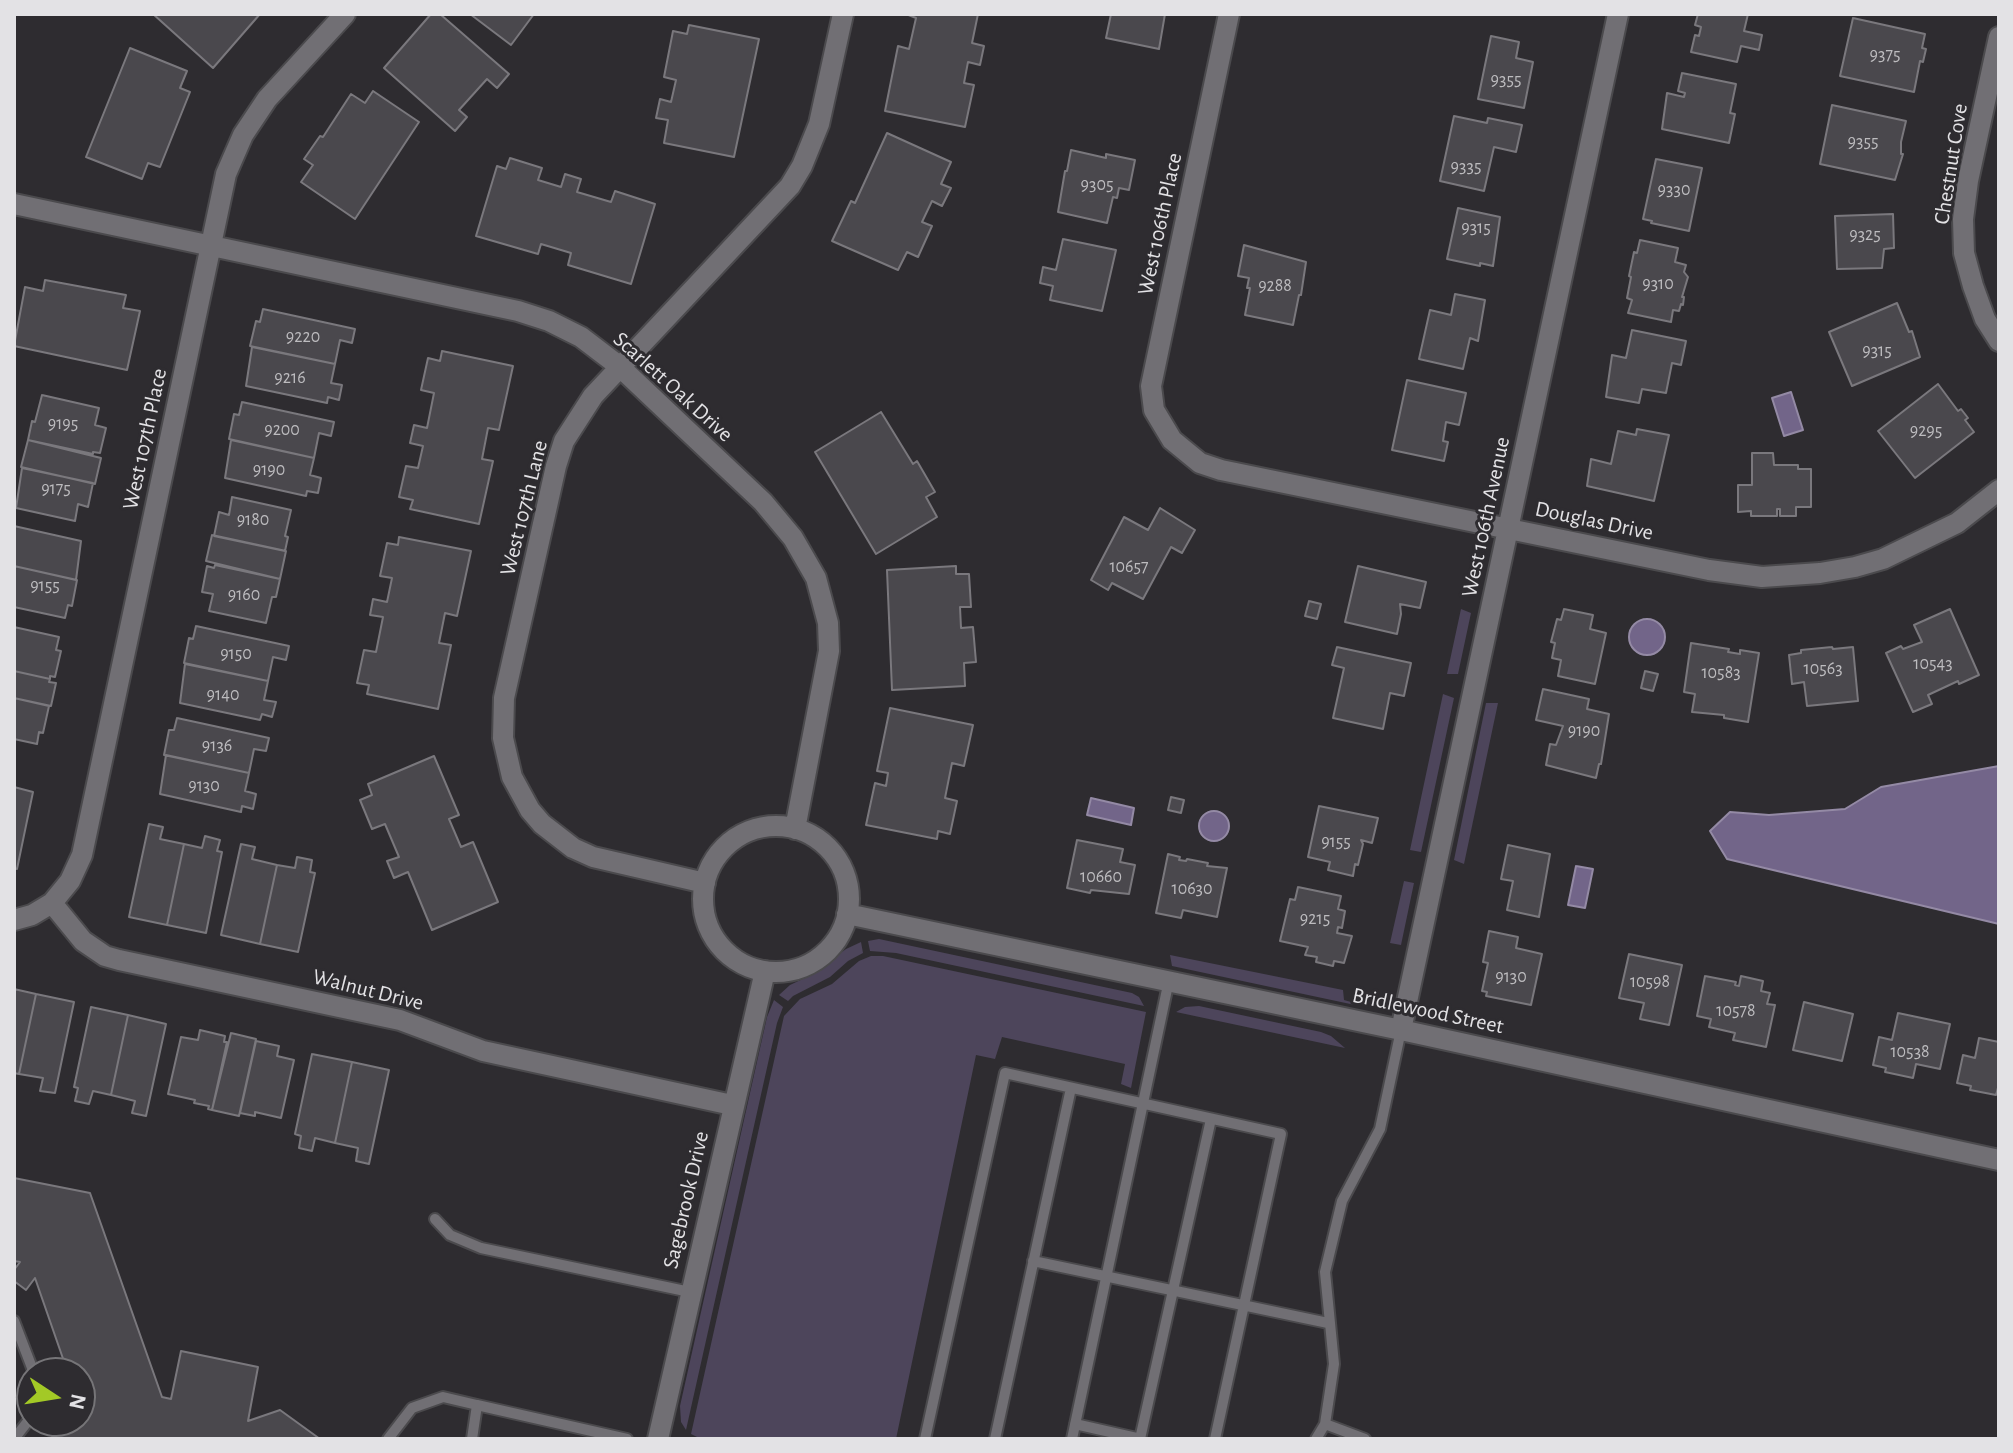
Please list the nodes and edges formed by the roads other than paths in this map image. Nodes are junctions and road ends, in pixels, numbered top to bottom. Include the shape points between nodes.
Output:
1 (345, 14) edge
2 (843, 14) edge
3 (1229, 14) edge
4 (1618, 14) edge
5 (1999, 37) edge
6 (14, 204) edge
7 (210, 245) junction
8 (1999, 341) edge
9 (619, 366) junction
10 (1172, 440) joint
11 (1999, 490) edge
12 (1509, 528) junction
13 (795, 829) junction
14 (705, 883) junction
15 (52, 903) junction
16 (847, 914) junction
17 (14, 920) edge
18 (765, 971) junction
19 (1169, 980) junction
20 (1401, 1030) junction
21 (1071, 1088) junction
22 (1142, 1104) junction
23 (732, 1105) junction
24 (1211, 1119) junction
25 (1999, 1160) edge
26 (435, 1219) dead end
27 (1033, 1261) junction
28 (1106, 1277) junction
29 (1173, 1291) junction
30 (690, 1292) junction
31 (1244, 1306) junction
32 (14, 1321) edge
33 (1328, 1323) junction
34 (28, 1357) edge
35 (477, 1405) junction
36 (1075, 1424) junction
37 (1325, 1424) junction
38 (388, 1439) edge
39 (472, 1439) edge
40 (627, 1439) edge
41 (658, 1439) edge
42 (925, 1439) edge
43 (995, 1439) edge
44 (1072, 1439) edge
45 (1140, 1439) edge
46 (1215, 1439) edge
47 (1316, 1439) edge
48 (1365, 1439) edge

1 - 7 street, West 107th Place via 254,116 226,174
2 - 9 street, West 107th Lane via 819,124 790,186
3 - 10 street, West 106th Place via 1151,386 1154,410
4 - 12 street, West 106th Avenue
5 - 8 street, Chestnut Cove via 1963,219 1964,253 1973,286
6 - 7 street, Scarlett Oak Drive
7 - 9 street, Scarlett Oak Drive via 534,316 581,337
7 - 15 street, West 107th Place via 82,855
9 - 13 street, Scarlett Oak Drive via 763,502 793,538 816,578 829,651
9 - 14 street, West 107th Lane via 577,417 556,466 504,698 503,738 521,794 542,824 573,848
10 - 12 street, Douglas Drive via 1200,463 1221,470
11 - 12 street, Douglas Drive via 1957,523 1883,559 1786,576 1737,575
12 - 20 street, West 106th Avenue
13 - 14 street via 766,828 739,837 717,857
13 - 16 street via 819,841 838,861 847,886
14 - 18 street via 705,913 716,940 737,961
15 - 17 street
15 - 23 street, Walnut Drive via 83,941 105,956 400,1020 483,1051
16 - 18 street via 836,939 817,959 792,970
16 - 19 street, Bridlewood Street
18 - 23 street, Sagebrook Drive
19 - 20 street, Bridlewood Street
19 - 22 lane
20 - 25 street, Bridlewood Street
20 - 33 lane via 1380,1129 1342,1201 1325,1272
21 - 22 lane
21 - 27 lane
21 - 42 lane via 1005,1073
22 - 24 lane
22 - 28 lane
23 - 30 street, Sagebrook Drive
24 - 29 lane
24 - 31 lane via 1281,1134
26 - 30 lane via 450,1235 481,1248
27 - 28 lane
27 - 43 lane
28 - 29 lane
28 - 36 lane
29 - 31 lane
29 - 45 lane
30 - 41 street, Sagebrook Drive
31 - 33 lane
31 - 46 lane
32 - 34 lane
33 - 37 lane via 1334,1364
35 - 38 lane via 443,1397 412,1408
35 - 39 lane
35 - 40 lane
36 - 44 lane
36 - 45 lane
37 - 47 lane
37 - 48 lane

